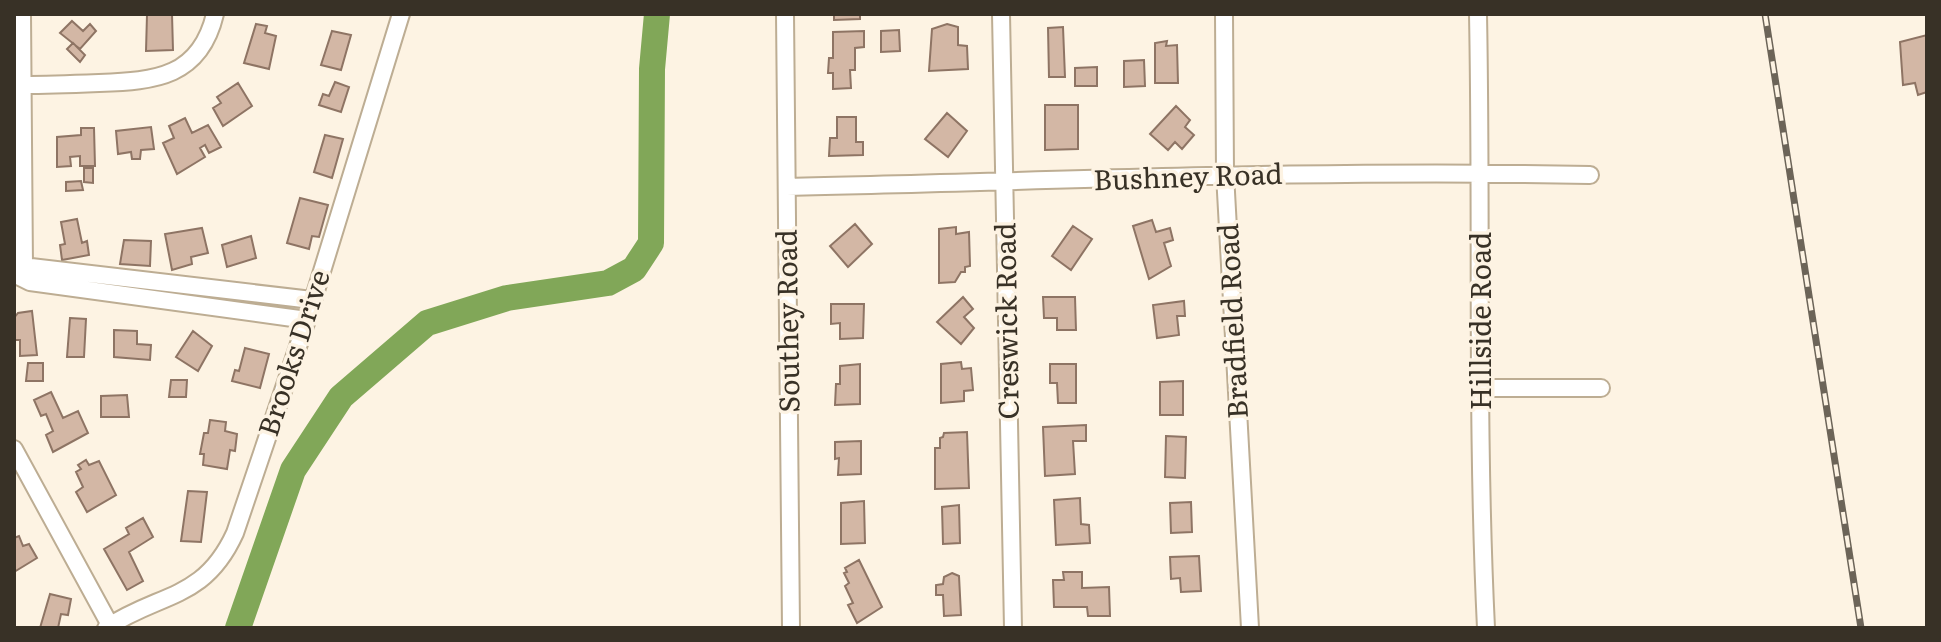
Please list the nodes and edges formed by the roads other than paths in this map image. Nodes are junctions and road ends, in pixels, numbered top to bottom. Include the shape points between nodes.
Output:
1 (22, 14) edge
2 (215, 14) edge
3 (401, 14) edge
4 (785, 14) edge
5 (1001, 14) edge
6 (1224, 14) edge
7 (1478, 14) edge
8 (24, 85) junction
9 (1481, 172) junction
10 (1225, 174) junction
11 (1590, 175) dead end
12 (1005, 182) junction
13 (787, 187) junction
14 (18, 272) edge
15 (312, 300) junction
16 (307, 320) junction
17 (1481, 388) junction
18 (1601, 388) dead end
19 (14, 449) edge
20 (108, 626) edge
21 (791, 628) edge
22 (1013, 628) edge
23 (1250, 628) edge
24 (1486, 628) edge

1 - 8 street
2 - 8 street via 211,33 192,60 162,76
3 - 15 street, Brooks Drive
4 - 13 street, Southey Road
5 - 12 street, Creswick Road
6 - 10 street, Bradfield Road
7 - 9 street, Hillside Road
8 - 14 street
9 - 10 street, Bushney Road
9 - 11 street, Bushney Road
9 - 17 street, Hillside Road
10 - 12 street, Bushney Road
10 - 23 street, Bradfield Road
12 - 13 street, Bushney Road
12 - 22 street, Creswick Road
13 - 21 street, Southey Road
14 - 15 street
14 - 16 street via 30,282
15 - 16 street, Brooks Drive
16 - 20 street, Brooks Drive via 224,556 197,584
17 - 18 street
17 - 24 street, Hillside Road
19 - 20 street

